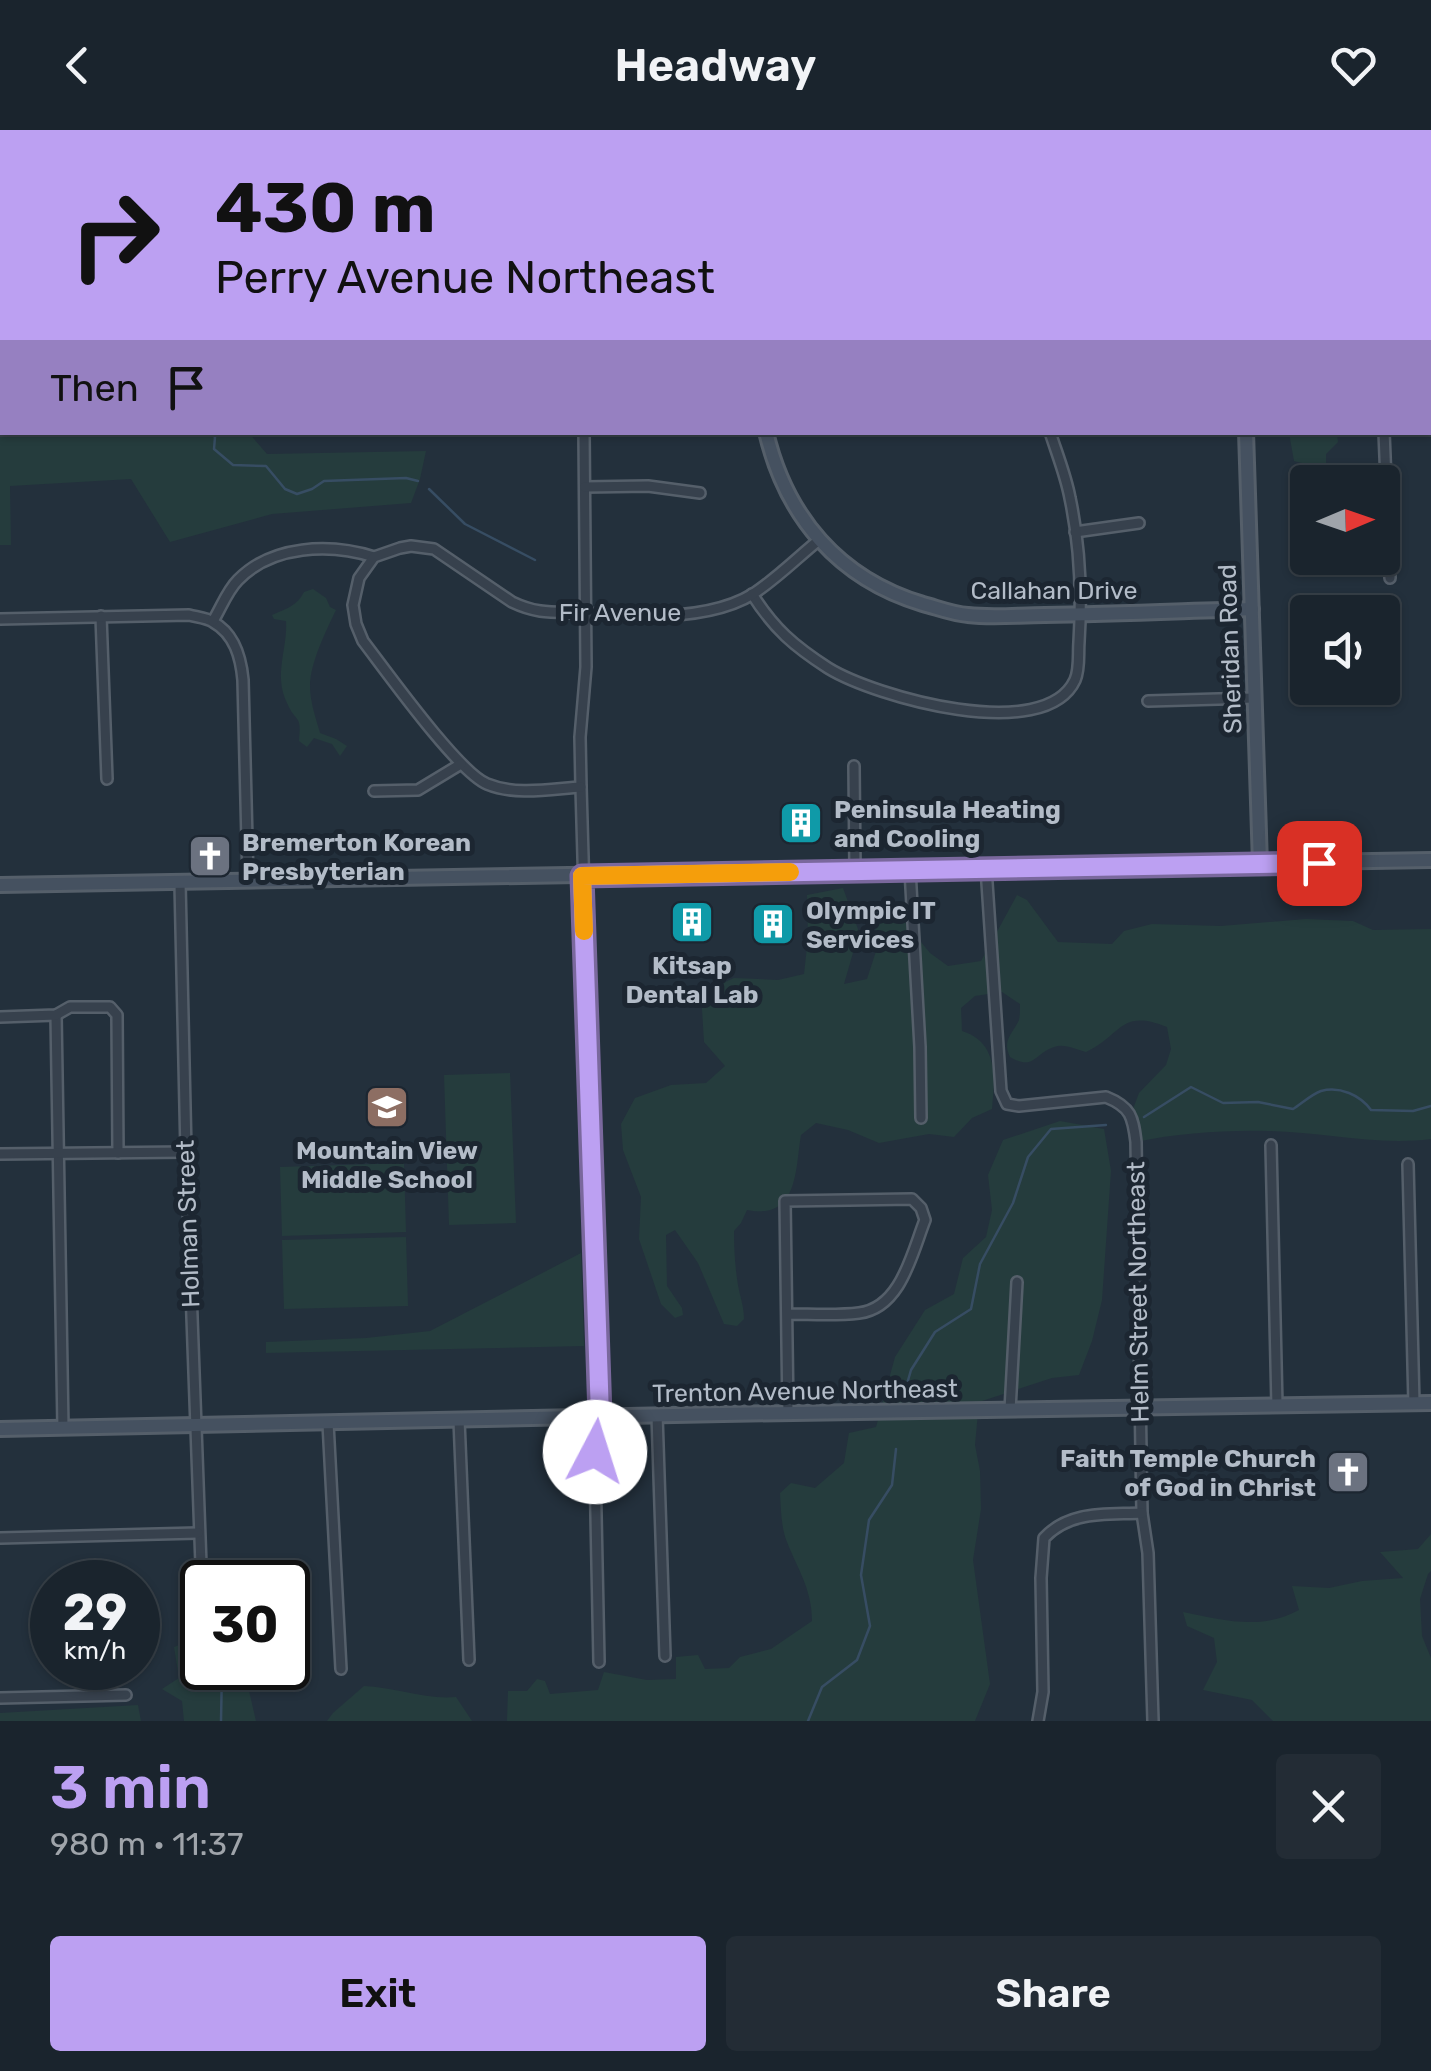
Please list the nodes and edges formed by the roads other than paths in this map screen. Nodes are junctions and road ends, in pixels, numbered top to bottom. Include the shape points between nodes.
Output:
1 (584, 435) edge
2 (767, 435) edge
3 (1051, 435) edge
4 (1246, 435) edge
5 (1384, 435) edge
6 (585, 487) junction
7 (700, 493) dead end
8 (1139, 524) dead end
9 (1075, 532) junction
10 (819, 540) junction
11 (374, 557) junction
12 (1390, 578) dead end
13 (752, 594) junction
14 (1252, 609) junction
15 (586, 613) junction
16 (1081, 614) junction
17 (100, 616) junction
18 (0, 619) edge
19 (213, 621) junction
20 (1254, 698) junction
21 (1148, 701) dead end
22 (461, 764) junction
23 (854, 766) dead end
24 (106, 779) dead end
25 (580, 787) junction
26 (374, 792) dead end
27 (1431, 860) edge
28 (1260, 864) junction
29 (986, 868) junction
30 (856, 870) junction
31 (910, 870) junction
32 (582, 876) junction
33 (248, 882) junction
34 (180, 883) junction
35 (0, 885) edge
36 (56, 1015) junction
37 (0, 1017) edge
38 (921, 1118) dead end
39 (1271, 1146) dead end
40 (186, 1152) junction
41 (118, 1153) junction
42 (0, 1154) edge
43 (57, 1154) junction
44 (1408, 1164) dead end
45 (1017, 1282) dead end
46 (787, 1314) junction
47 (1431, 1403) edge
48 (1414, 1404) junction
49 (1276, 1406) junction
50 (1139, 1408) junction
51 (1010, 1410) junction
52 (788, 1413) junction
53 (657, 1415) junction
54 (597, 1416) junction
55 (458, 1420) junction
56 (328, 1423) junction
57 (195, 1426) junction
58 (63, 1428) junction
59 (0, 1429) edge
60 (1142, 1513) junction
61 (198, 1534) junction
62 (0, 1538) edge
63 (200, 1560) edge
64 (665, 1656) dead end
65 (469, 1660) dead end
66 (599, 1662) dead end
67 (341, 1668) dead end
68 (126, 1695) dead end
69 (0, 1698) edge
70 (1038, 1721) edge
71 (1153, 1721) edge

1 - 6 street
2 - 10 main road, Callahan Drive via 790,501
3 - 9 street
4 - 14 main road, Sheridan Road
5 - 12 street
6 - 7 street
6 - 15 street
8 - 9 street
9 - 16 street
10 - 13 street, Fir Avenue
10 - 16 main road, Callahan Drive via 870,582 940,609 967,615
11 - 15 street, Fir Avenue via 411,546 434,549 526,608
11 - 19 street via 316,549 258,562 235,583
11 - 22 street via 352,605 363,642
13 - 15 street, Fir Avenue via 680,615
13 - 16 street via 786,638 830,669 902,699 970,711 1042,708 1064,697 1077,677
14 - 16 main road, Callahan Drive
14 - 20 main road, Sheridan Road
15 - 25 street
17 - 18 street
17 - 19 street via 189,614
17 - 24 street
19 - 33 street via 241,659
20 - 21 street
20 - 28 main road, Sheridan Road
22 - 25 street via 502,788
22 - 26 street via 418,790
23 - 30 street
25 - 32 street
27 - 28 main road
28 - 29 main road
29 - 31 main road
29 - 50 street, Helm Street Northeast via 1007,1104 1106,1096 1128,1110 1134,1124
30 - 31 main road
30 - 32 main road
31 - 38 street
32 - 33 main road
32 - 54 street
33 - 34 main road
34 - 35 main road
34 - 40 street, Holman Street
36 - 37 street
36 - 41 street via 70,1007 110,1007 116,1016
36 - 43 street
39 - 49 street
40 - 41 street
40 - 57 street, Holman Street
41 - 43 street
42 - 43 street
43 - 58 street
44 - 48 street
45 - 51 street
46 - 46 street via 785,1201 912,1199 920,1208 925,1220 889,1298 861,1313
46 - 52 street
47 - 48 main road, Trenton Avenue Northeast
48 - 49 main road, Trenton Avenue Northeast
49 - 50 main road, Trenton Avenue Northeast
50 - 51 main road, Trenton Avenue Northeast
50 - 60 street, Helm Street Northeast
51 - 52 main road, Trenton Avenue Northeast
52 - 53 main road, Trenton Avenue Northeast
53 - 54 main road, Trenton Avenue Northeast
53 - 64 street
54 - 55 main road, Trenton Avenue Northeast
54 - 66 street
55 - 56 main road, Trenton Avenue Northeast
55 - 65 street
56 - 57 main road, Trenton Avenue Northeast
56 - 67 street
57 - 58 main road, Trenton Avenue Northeast
57 - 61 street, Holman Street
58 - 59 main road, Trenton Avenue Northeast
60 - 70 street via 1082,1516 1044,1538
60 - 71 street, Helm Street Northeast
61 - 62 street
61 - 63 street, Holman Street
68 - 69 street

